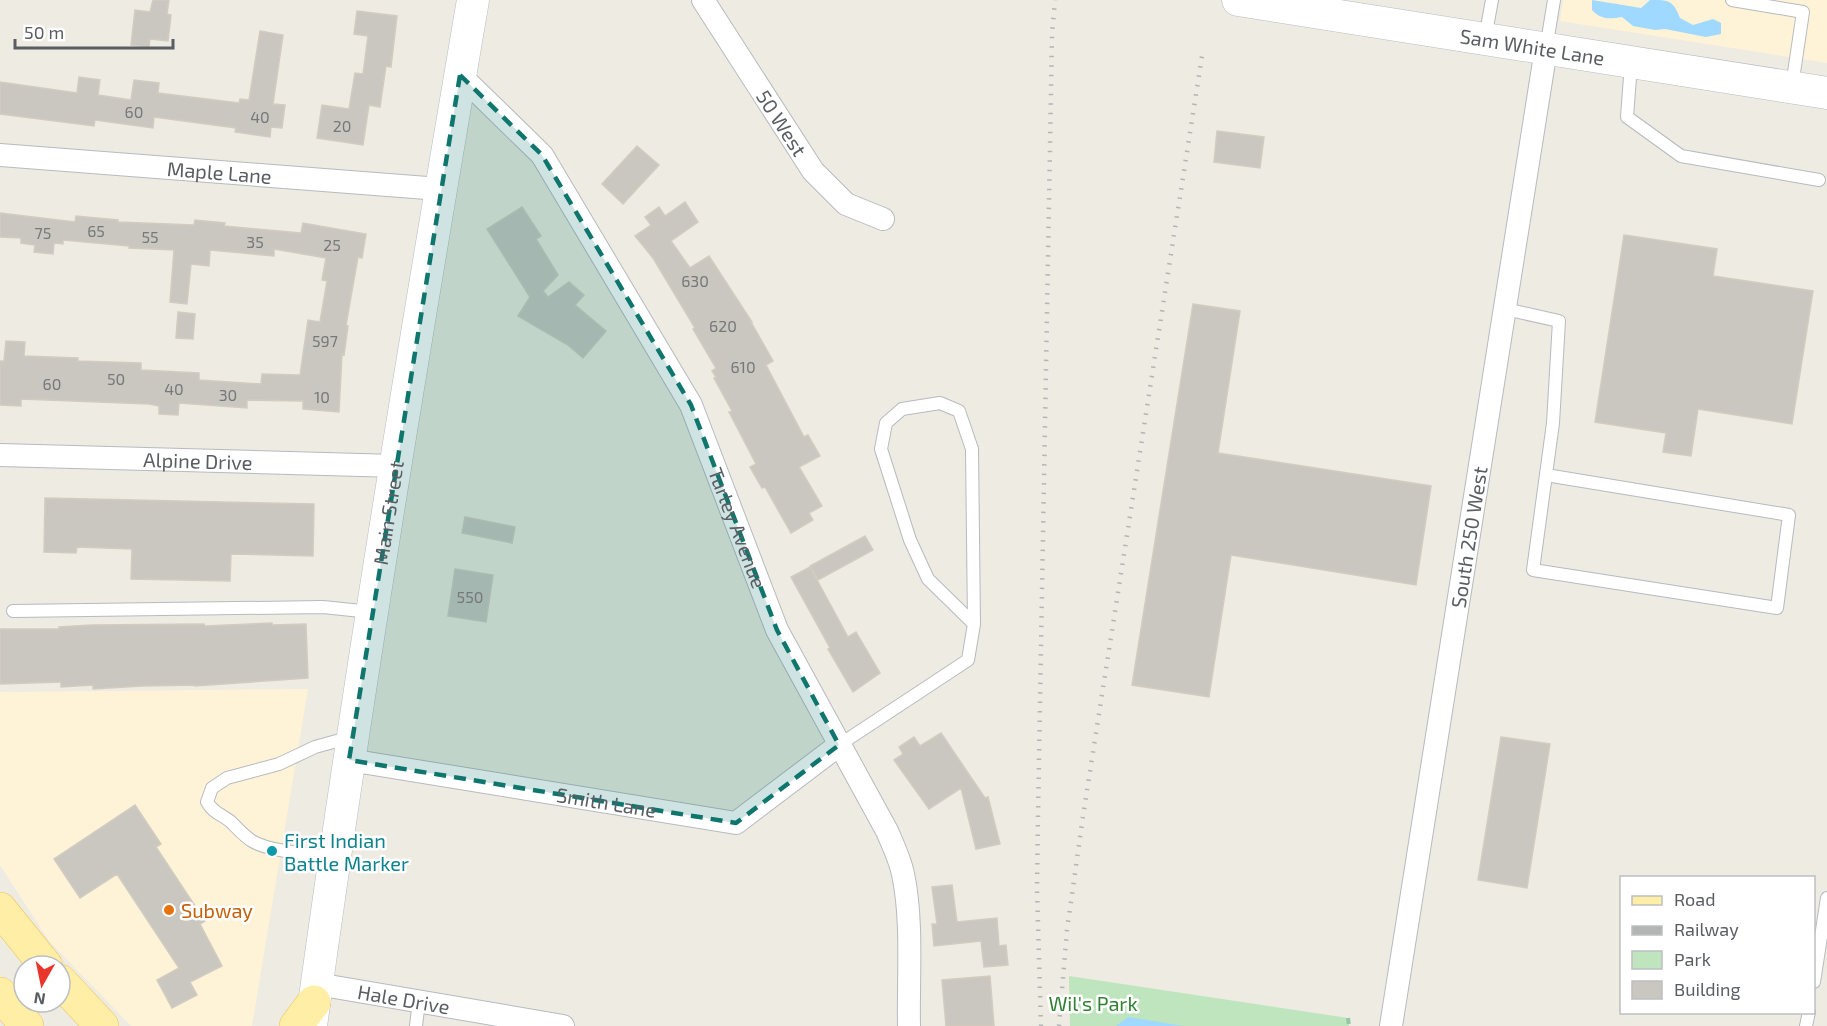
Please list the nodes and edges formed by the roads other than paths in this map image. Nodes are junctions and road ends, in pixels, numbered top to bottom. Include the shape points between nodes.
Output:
1 (473, 0) edge
2 (703, 0) edge
3 (1238, 0) edge
4 (1491, 0) edge
5 (1554, 0) edge
6 (1732, 0) edge
7 (1485, 39) junction
8 (1546, 49) junction
9 (1631, 62) junction
10 (460, 75) junction
11 (1792, 87) junction
12 (1827, 93) edge
13 (0, 155) edge
14 (1820, 180) dead end
15 (440, 189) junction
16 (883, 219) dead end
17 (1505, 309) junction
18 (0, 455) edge
19 (396, 466) junction
20 (1546, 475) junction
21 (13, 611) dead end
22 (372, 612) junction
23 (974, 624) junction
24 (839, 745) junction
25 (351, 749) junction
26 (335, 857) junction
27 (1827, 898) edge
28 (0, 909) edge
29 (0, 938) edge
30 (24, 954) edge
31 (36, 954) edge
32 (1815, 976) edge
33 (72, 994) edge
34 (419, 1001) junction
35 (310, 1009) edge
36 (102, 1026) edge
37 (416, 1026) edge
38 (563, 1026) edge
39 (909, 1026) edge
40 (1391, 1026) edge

1 - 10 main road, Main Street
2 - 16 street, 50 West via 813,171 846,204
3 - 7 main road, Sam White Lane
4 - 7 lane
5 - 8 lane
6 - 11 lane via 1803,12
7 - 8 main road, Sam White Lane
8 - 9 main road, Sam White Lane
8 - 17 street, South 250 West
9 - 11 main road, Sam White Lane
9 - 14 lane via 1627,117 1681,156
10 - 15 main road, Main Street
10 - 24 street, Turley Avenue via 542,155 691,405 777,630
11 - 12 main road, Sam White Lane
13 - 15 street, Maple Lane
15 - 19 main road, Main Street
17 - 20 lane via 1559,321
17 - 40 street, South 250 West
18 - 19 street, Alpine Drive
19 - 22 main road, Main Street
20 - 20 lane via 1533,570 1777,608 1789,515
21 - 22 lane via 323,607
22 - 25 main road, Main Street
23 - 23 lane via 972,449 959,411 940,403 902,409 886,423 881,449 910,540 928,579
23 - 24 lane via 968,660
24 - 25 street, Smith Lane via 736,823
24 - 39 street, Turley Avenue via 887,831 903,873
25 - 26 main road, Main Street
25 - 26 lane via 315,747 279,764 227,778 212,788 207,802 254,842
26 - 35 main road, Main Street
27 - 32 lane
28 - 31 main road
29 - 30 main road
33 - 36 main road
34 - 35 street, Hale Drive
34 - 37 lane
34 - 38 street, Hale Drive

